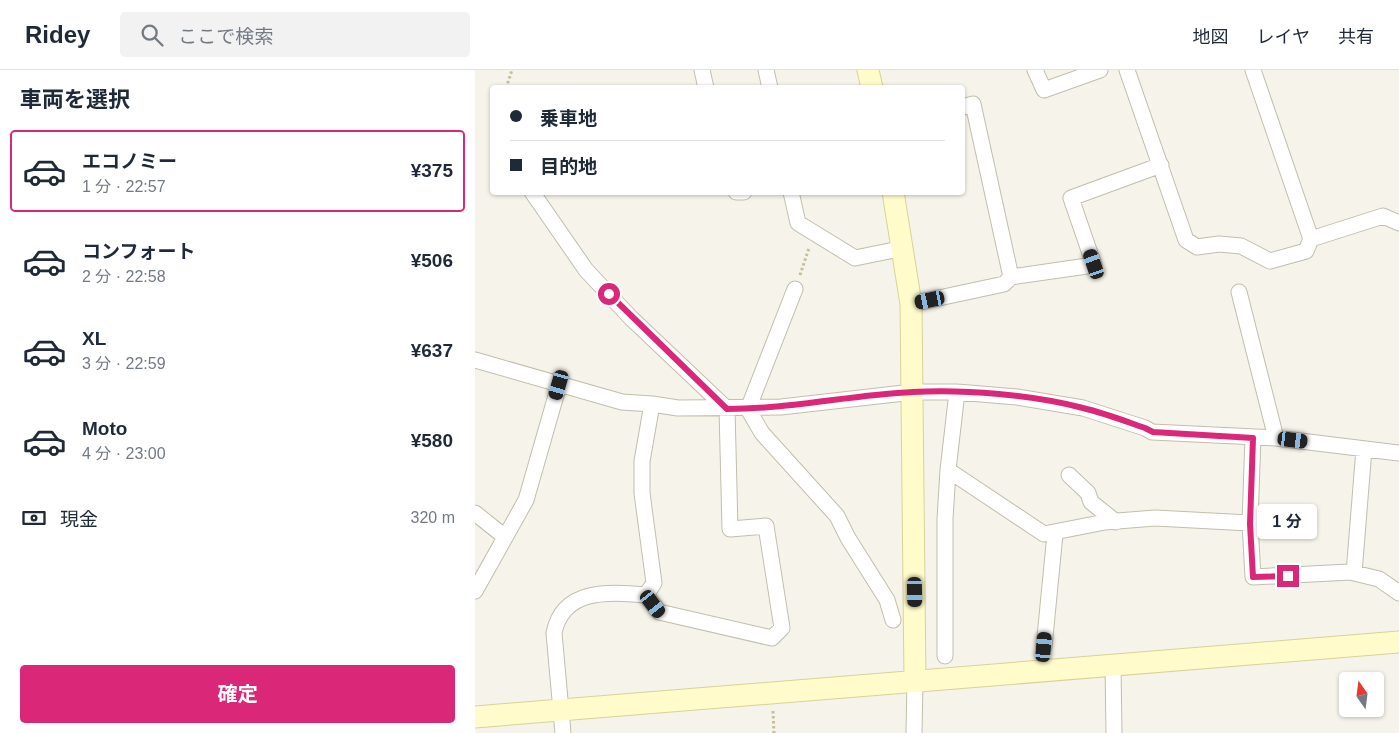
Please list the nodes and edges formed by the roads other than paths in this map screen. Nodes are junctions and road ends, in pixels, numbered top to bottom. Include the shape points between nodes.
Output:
1 (702, 70) edge
2 (766, 70) edge
3 (868, 70) edge
4 (1035, 70) edge
5 (1100, 70) edge
6 (1127, 70) edge
7 (1253, 70) edge
8 (705, 85) edge
9 (768, 85) edge
10 (871, 85) edge
11 (965, 106) edge
12 (1161, 165) junction
13 (534, 195) edge
14 (792, 195) edge
15 (894, 195) edge
16 (1399, 223) edge
17 (1311, 239) junction
18 (904, 248) junction
19 (1011, 277) junction
20 (795, 289) road end
21 (1239, 292) dead end
22 (911, 304) junction
23 (475, 360) edge
24 (559, 385) junction
25 (913, 392) junction
26 (957, 392) junction
27 (652, 404) junction
28 (727, 409) junction
29 (747, 409) junction
30 (1253, 438) junction
31 (1276, 438) junction
32 (1364, 448) junction
33 (1399, 453) edge
34 (948, 470) junction
35 (1069, 475) dead end
36 (475, 513) edge
37 (1116, 522) junction
38 (1250, 524) junction
39 (1055, 534) junction
40 (505, 537) junction
41 (1354, 573) junction
42 (475, 591) edge
43 (1399, 593) edge
44 (646, 595) junction
45 (893, 620) dead end
46 (1399, 642) edge
47 (1044, 647) dead end
48 (945, 656) dead end
49 (1113, 666) junction
50 (915, 681) junction
51 (559, 710) junction
52 (475, 717) edge
53 (563, 733) edge
54 (914, 733) edge
55 (1114, 733) edge

1 - 8 street
2 - 9 street
3 - 10 street
4 - 5 street via 1044,90
6 - 12 street
7 - 17 street
11 - 19 street via 973,104
12 - 17 street via 1186,240 1197,247 1241,246 1270,261 1306,252
12 - 19 street via 1071,198 1094,264
13 - 28 street via 586,270 631,318
14 - 18 street via 798,223 855,258
15 - 18 street
16 - 17 street via 1383,216
18 - 22 street
19 - 22 street via 1004,284
20 - 29 street
21 - 31 street
22 - 25 street
23 - 24 street
24 - 27 street via 622,402
24 - 40 street via 526,500
25 - 26 street
25 - 29 street
25 - 50 street
26 - 30 street via 1017,397 1083,408 1153,432
26 - 34 street
27 - 28 street
27 - 44 street via 642,461 642,493 654,583
28 - 29 street
28 - 44 street via 730,529 766,526 782,628 772,638 659,612
29 - 45 street via 762,433 837,516 887,600
30 - 31 street
30 - 38 street
31 - 32 street
32 - 33 street
32 - 41 street
34 - 39 street via 1044,534
34 - 48 street
35 - 37 street via 1089,493 1091,502
36 - 40 street
37 - 38 street via 1155,518
37 - 39 street
38 - 41 street via 1253,577
39 - 47 street
40 - 42 street
41 - 43 street via 1379,579
44 - 51 street via 583,597 567,606 557,618 554,633
46 - 49 street
49 - 50 street
49 - 55 street
50 - 51 street
50 - 54 street
51 - 52 street
51 - 53 street

